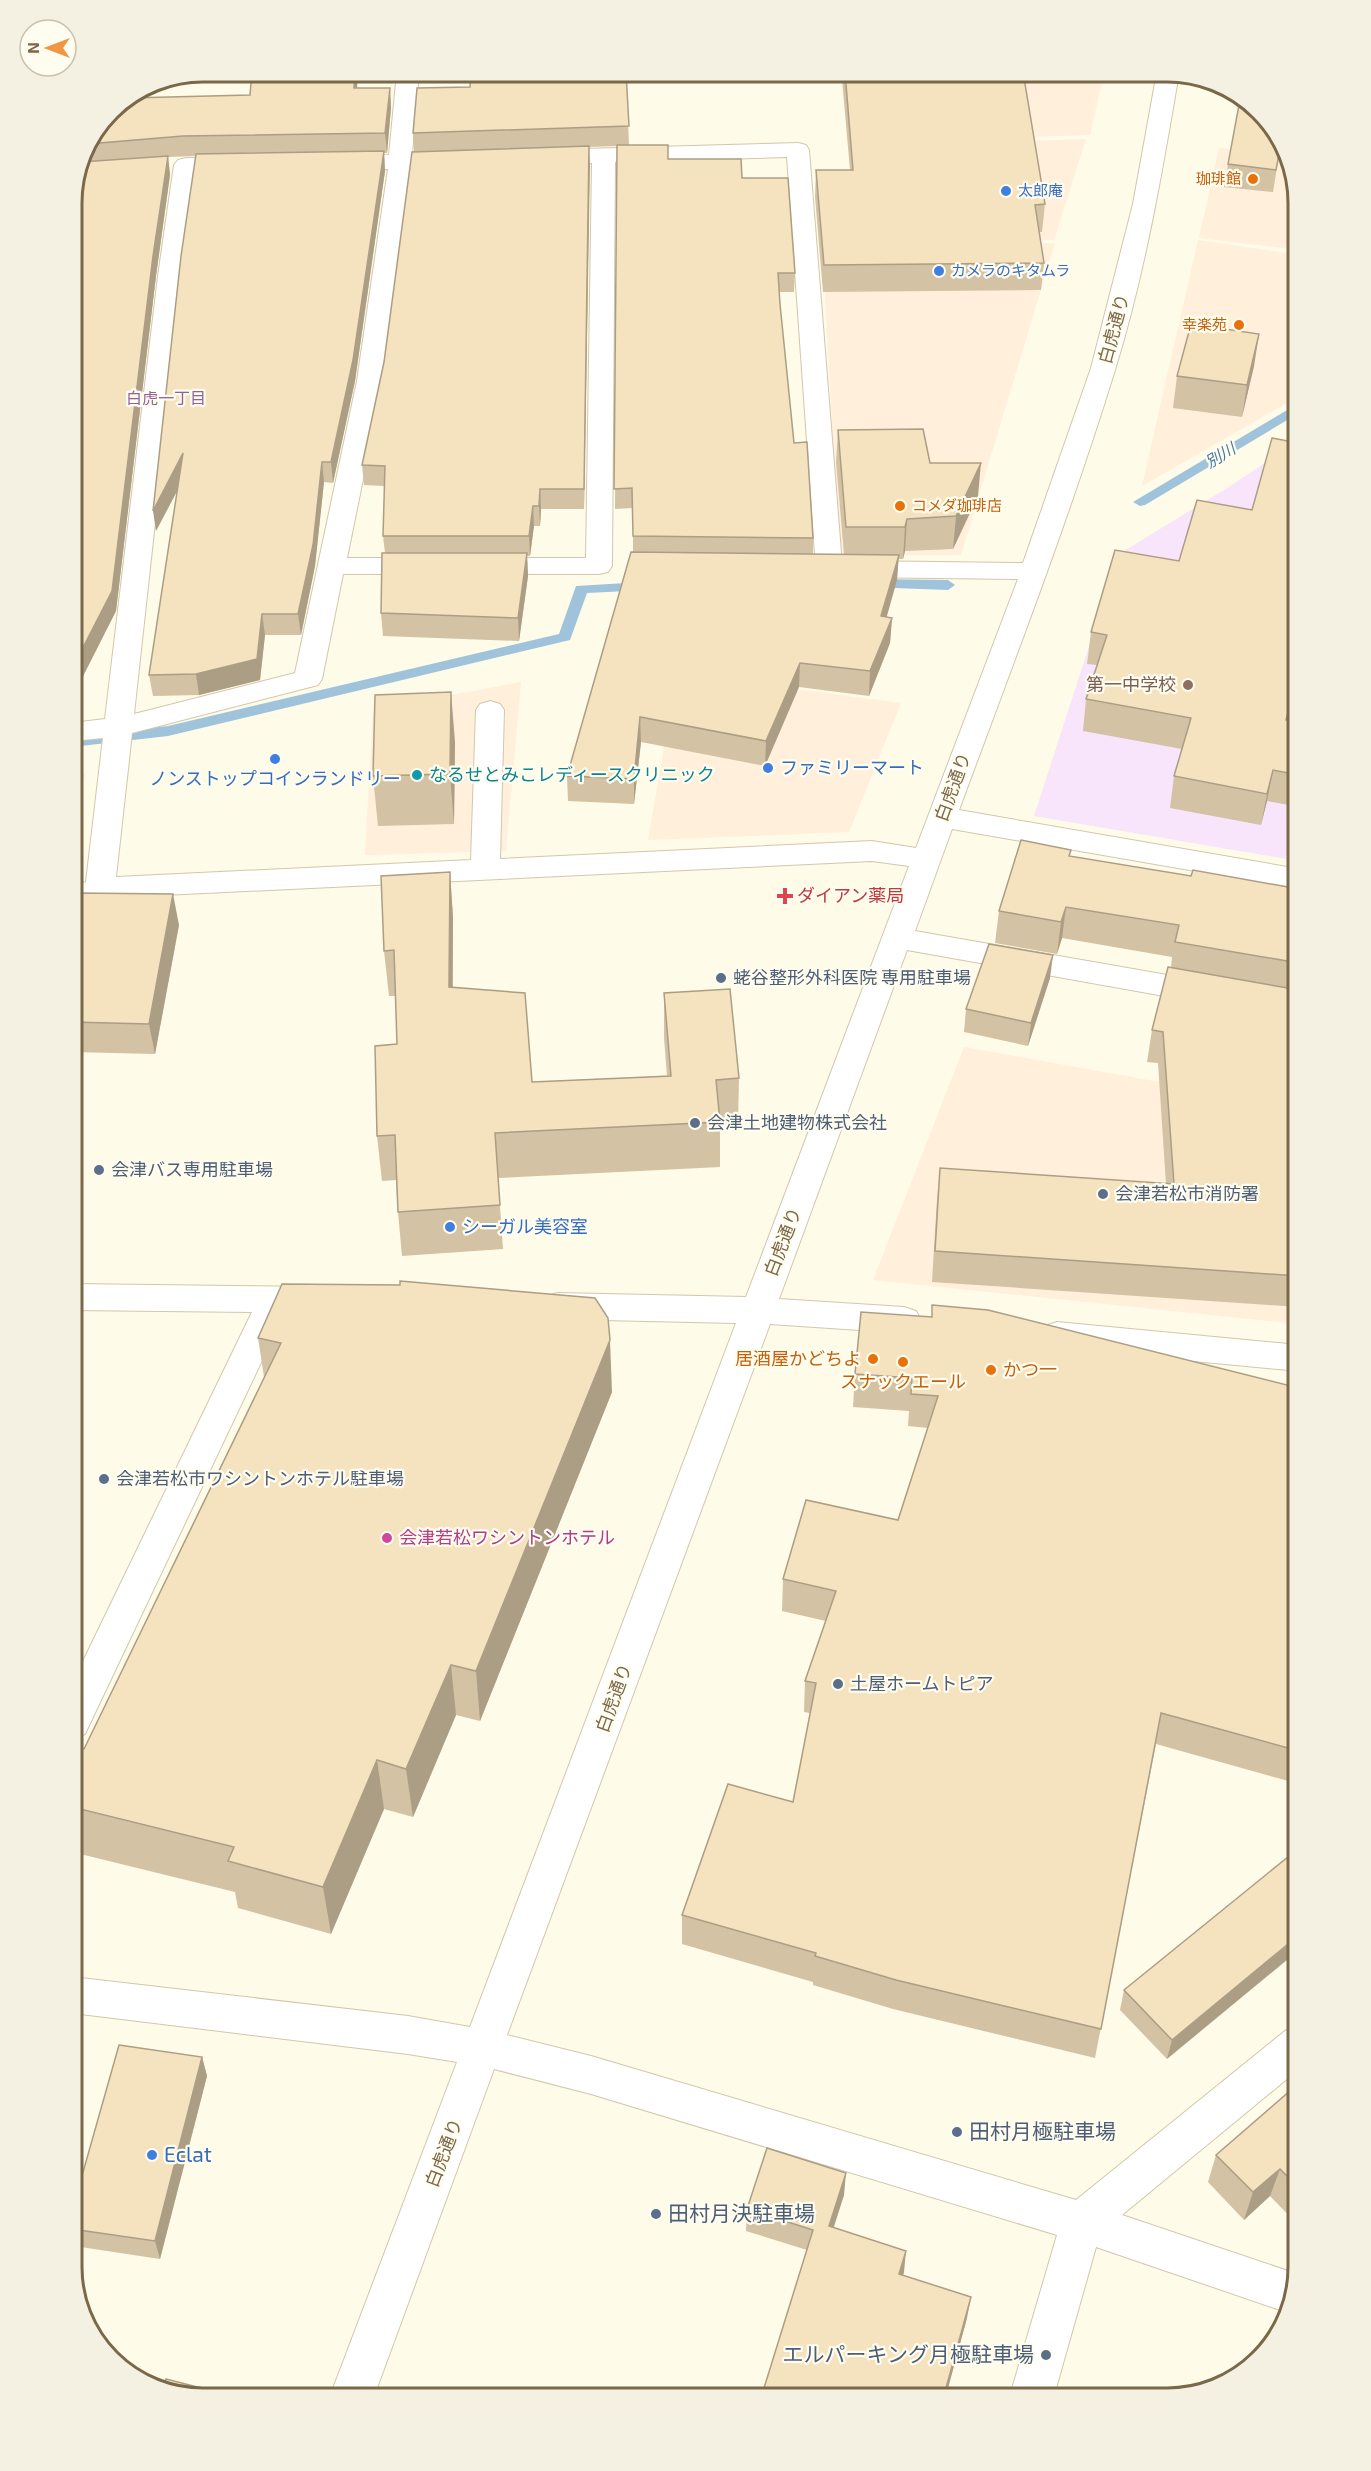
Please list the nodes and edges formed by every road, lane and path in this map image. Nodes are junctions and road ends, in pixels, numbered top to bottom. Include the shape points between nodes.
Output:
1 (407, 82) edge
2 (1172, 83) edge
3 (604, 155) junction
4 (525, 158) edge
5 (479, 159) edge
6 (400, 162) junction
7 (258, 164) edge
8 (317, 164) edge
9 (331, 566) junction
10 (1034, 571) junction
11 (490, 710) dead end
12 (119, 727) junction
13 (83, 731) edge
14 (942, 817) junction
15 (926, 859) junction
16 (485, 870) junction
17 (1288, 877) edge
18 (100, 888) junction
19 (83, 894) edge
20 (897, 938) junction
21 (1288, 1007) edge
22 (82, 1297) edge
23 (275, 1299) junction
24 (346, 1301) edge
25 (524, 1305) edge
26 (757, 1310) junction
27 (931, 1323) edge
28 (1026, 1332) edge
29 (1288, 1357) edge
30 (82, 1702) edge
31 (82, 1996) edge
32 (484, 2048) junction
33 (1288, 2053) edge
34 (1082, 2222) junction
35 (1285, 2292) edge
36 (355, 2388) edge
37 (1034, 2388) edge

1 - 6 street
2 - 10 street, 白虎通り via 1104,368
3 - 4 street
3 - 9 street via 611,566
3 - 10 street via 798,150 817,568
5 - 6 street
6 - 8 street
6 - 9 street via 370,381
7 - 12 street via 175,166 170,276
9 - 12 street via 308,679
10 - 14 street, 白虎通り
11 - 16 street
12 - 13 street
12 - 18 street
14 - 15 street, 白虎通り
14 - 17 street
15 - 16 street via 872,851
15 - 20 street, 白虎通り
16 - 18 street
18 - 19 street
20 - 21 street
20 - 26 street, 白虎通り
22 - 23 street
23 - 24 street
23 - 30 street
25 - 26 street
26 - 27 street
26 - 32 street, 白虎通り
28 - 29 street
31 - 32 street via 408,2035
32 - 34 street via 591,2075
32 - 36 street, 白虎通り
33 - 34 street
34 - 35 street
34 - 37 street

